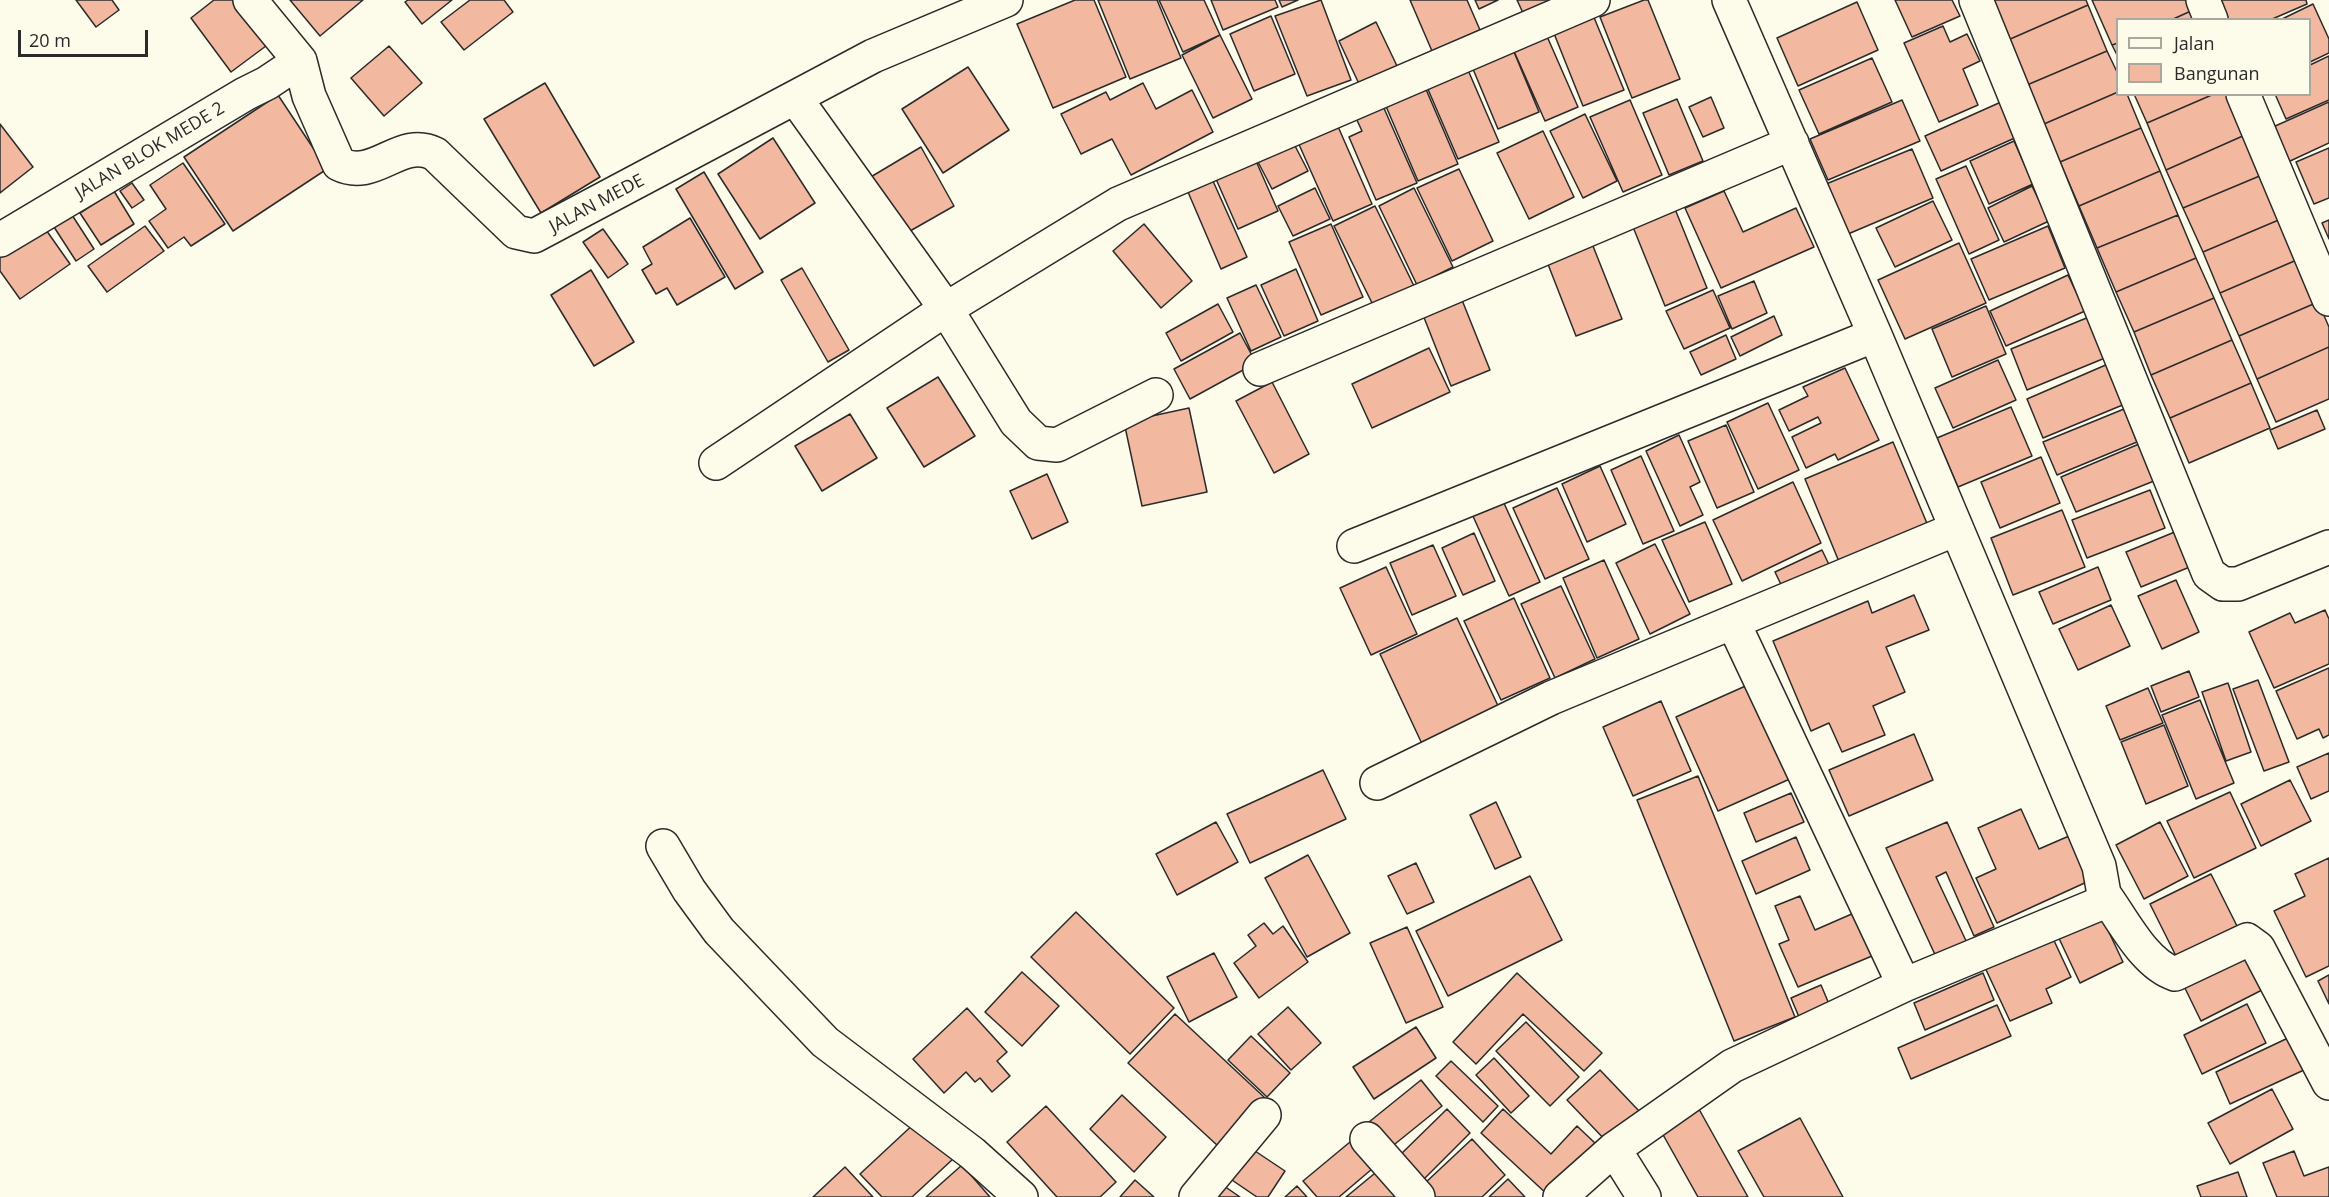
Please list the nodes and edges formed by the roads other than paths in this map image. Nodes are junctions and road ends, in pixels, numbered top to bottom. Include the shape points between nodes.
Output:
1 (250, 0) edge
2 (1006, 0) edge
3 (1593, 0) edge
4 (1729, 0) edge
5 (1976, 0) edge
6 (2203, 0) edge
7 (2210, 18) edge
8 (300, 61) junction
9 (2244, 96) edge
10 (796, 99) junction
11 (1792, 143) junction
12 (0, 240) edge
13 (2329, 299) edge
14 (946, 309) junction
15 (1875, 335) junction
16 (1260, 369) dead end
17 (1155, 395) dead end
18 (716, 463) dead end
19 (1956, 529) junction
20 (1354, 546) dead end
21 (2329, 547) edge
22 (1733, 622) junction
23 (1377, 783) dead end
24 (663, 846) dead end
25 (2104, 894) junction
26 (1904, 985) junction
27 (2329, 1083) edge
28 (1264, 1115) dead end
29 (1367, 1139) dead end
30 (1614, 1149) junction
31 (1021, 1197) edge
32 (1196, 1197) edge
33 (1418, 1197) edge
34 (1560, 1197) edge
35 (1644, 1197) edge

1 - 8 street, JALAN MEDE
2 - 10 street, JALAN MEDE via 873,56
3 - 14 street via 1118,204
4 - 11 street
5 - 21 street via 2209,574 2223,584 2238,584
6 - 7 street
8 - 10 street, JALAN MEDE via 309,96 339,164 351,170 363,169 416,147 427,149 516,232 534,236
8 - 12 street, JALAN BLOK MEDE 2
9 - 13 street
10 - 14 street
11 - 15 street
11 - 16 street
14 - 17 street via 1016,422 1038,443 1057,445
14 - 18 street
15 - 19 street
15 - 20 street
19 - 22 street
19 - 25 street via 2099,866
22 - 23 street via 1551,698
22 - 26 street
24 - 31 street via 719,931 825,1042 972,1153
25 - 26 street via 2099,904
25 - 27 street via 2144,948 2164,970 2175,974 2247,940 2259,948
26 - 30 street via 1732,1066
28 - 32 street
29 - 33 street
30 - 34 street
30 - 35 street

